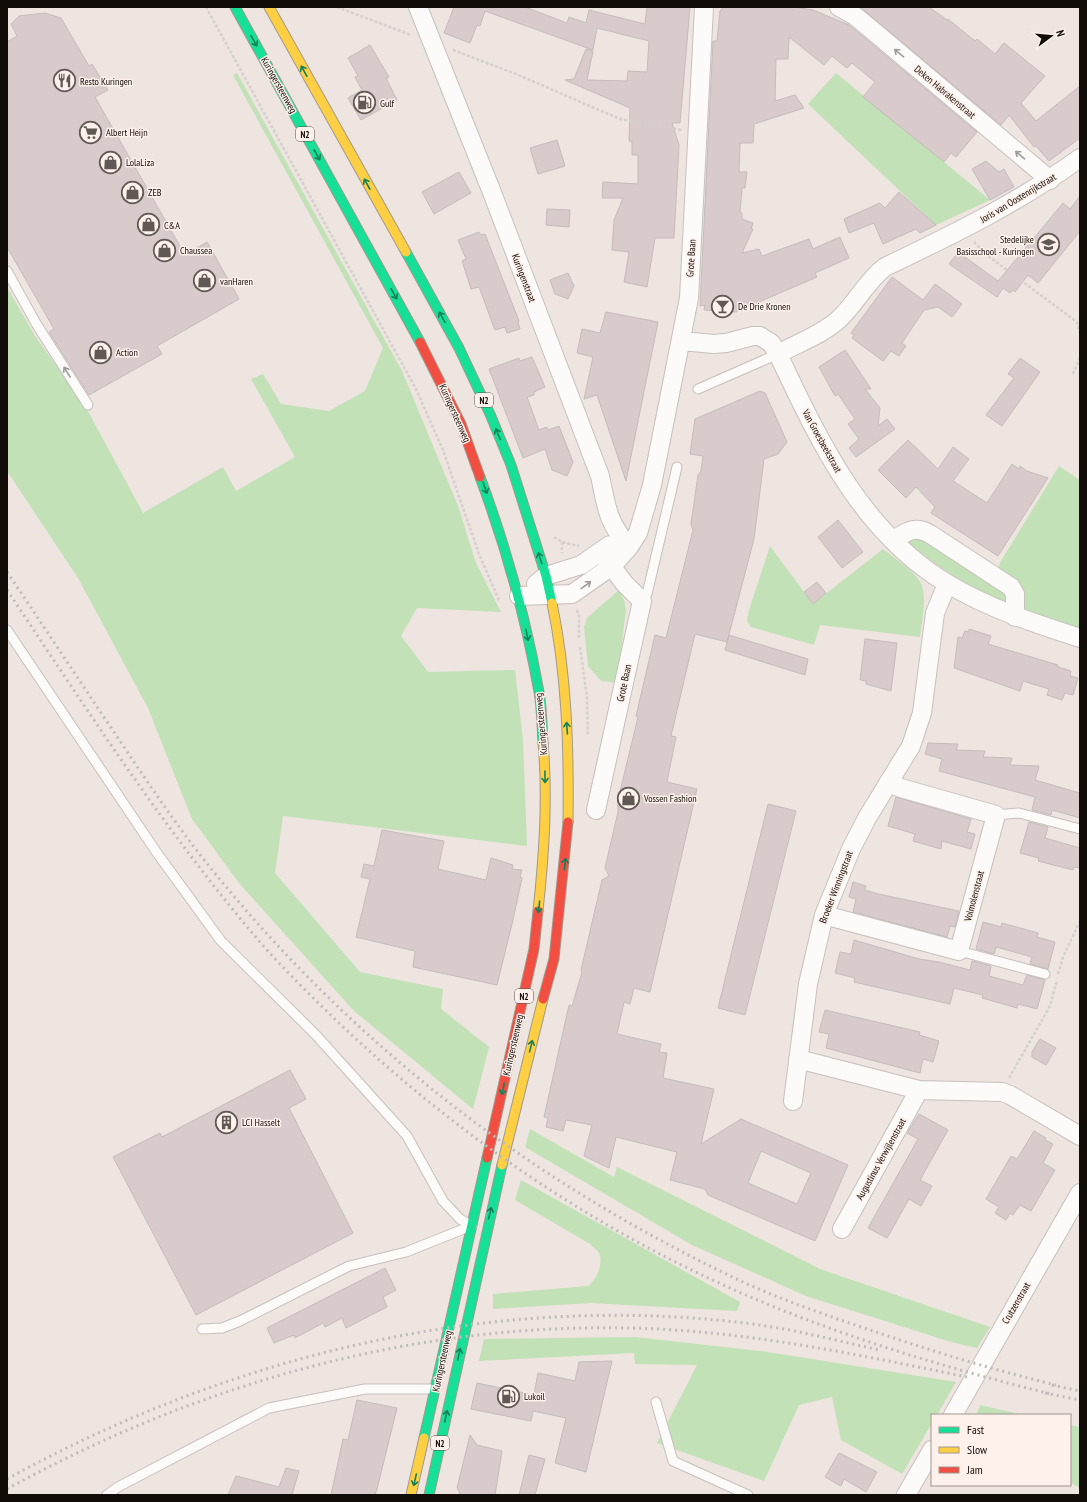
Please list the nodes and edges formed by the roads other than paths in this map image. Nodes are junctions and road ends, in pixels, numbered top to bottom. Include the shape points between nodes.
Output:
1 (235, 7) edge
2 (269, 7) edge
3 (418, 7) edge
4 (704, 7) edge
5 (838, 7) edge
6 (1080, 158) edge
7 (1050, 180) junction
8 (7, 270) edge
9 (681, 341) junction
10 (778, 354) junction
11 (698, 389) dead end
12 (88, 405) dead end
13 (677, 467) dead end
14 (893, 540) junction
15 (625, 542) junction
16 (601, 552) junction
17 (612, 566) junction
18 (546, 576) junction
19 (947, 584) junction
20 (550, 595) junction
21 (519, 596) junction
22 (642, 601) junction
23 (1015, 617) junction
24 (8, 633) edge
25 (1080, 638) edge
26 (888, 783) junction
27 (596, 810) dead end
28 (996, 815) junction
29 (1080, 829) edge
30 (824, 915) junction
31 (959, 951) junction
32 (1045, 974) dead end
33 (798, 1059) junction
34 (919, 1090) junction
35 (792, 1101) dead end
36 (1080, 1136) edge
37 (1080, 1193) edge
38 (471, 1226) junction
39 (487, 1229) junction
40 (842, 1229) dead end
41 (202, 1329) dead end
42 (435, 1389) junction
43 (451, 1392) junction
44 (656, 1402) dead end
45 (954, 1414) edge
46 (931, 1452) edge
47 (107, 1495) edge
48 (411, 1495) edge
49 (429, 1495) edge
50 (748, 1495) edge
51 (906, 1495) edge

1 -> 21 main road, Kuringersteenweg / N2 via 432,363 461,424 484,483
18 -> 2 main road, Kuringersteenweg / N2 via 511,465 459,348
3 - 15 street, Kuringenstraat via 600,476 608,517
4 - 9 street, Grote Baan via 689,298
7 -> 5 street, Deken Habrakenstraat via 872,30
6 - 7 street, Joris van Oostenrijkstraat
7 - 10 street, Joris van Oostenrijkstraat via 1003,209 885,267 874,275 838,320 821,332
12 -> 8 lane via 37,325
9 - 10 street via 714,344 760,336 770,343
9 - 15 street, Grote Baan via 652,485 638,533
10 - 11 lane, Joris van Oostenrijkstraat
10 - 14 street, Van Groesbeekstraat via 831,461 862,504
13 - 22 lane via 647,594
14 - 19 street, Van Groesbeekstraat via 911,558
14 - 23 street via 909,531 921,529 930,534 1011,587 1014,594
15 - 16 street, Grote Baan
15 - 17 street, Grote Baan
16 - 17 street
16 - 18 street, Grote Baan via 573,568
20 -> 17 street, Grote Baan via 572,594
17 - 22 street
18 - 20 main road, Kuringersteenweg / N2
18 - 21 street, Grote Baan
19 - 23 street, Van Groesbeekstraat
19 - 26 street, Broeker Winningstraat via 935,613 922,713 911,746
20 - 21 street, Grote Baan
39 -> 20 main road, Kuringersteenweg / N2 via 554,959 568,837 569,763 564,689
21 -> 38 main road, Kuringersteenweg / N2 via 539,693 546,776 543,865 534,949 522,1010
22 - 27 street, Grote Baan
23 - 25 street, Van Groesbeekstraat
24 - 38 lane via 157,853 221,942 315,1034 407,1136 444,1201 460,1219
26 - 28 street
26 - 30 street, Broeker Winningstraat via 851,849
28 - 29 lane via 1019,813
28 - 31 street, Volmolenstraat
30 - 31 street
30 - 33 street, Broeker Winningstraat via 808,984
31 - 32 lane
33 - 34 street
33 - 35 street, Broeker Winningstraat
34 - 36 street via 1002,1092
34 - 40 street, Augustinus Verwijlenstraat
37 - 45 street, Crutzenstraat
38 - 39 lane
38 - 41 lane via 406,1252 349,1266 240,1321 222,1328
38 - 42 main road, Kuringersteenweg / N2
43 -> 39 main road, Kuringersteenweg / N2
42 - 43 lane
42 - 47 lane via 365,1389 269,1408
42 -> 48 main road, Kuringersteenweg / N2
49 -> 43 main road, Kuringersteenweg / N2
44 - 50 lane via 673,1461
46 - 51 street

